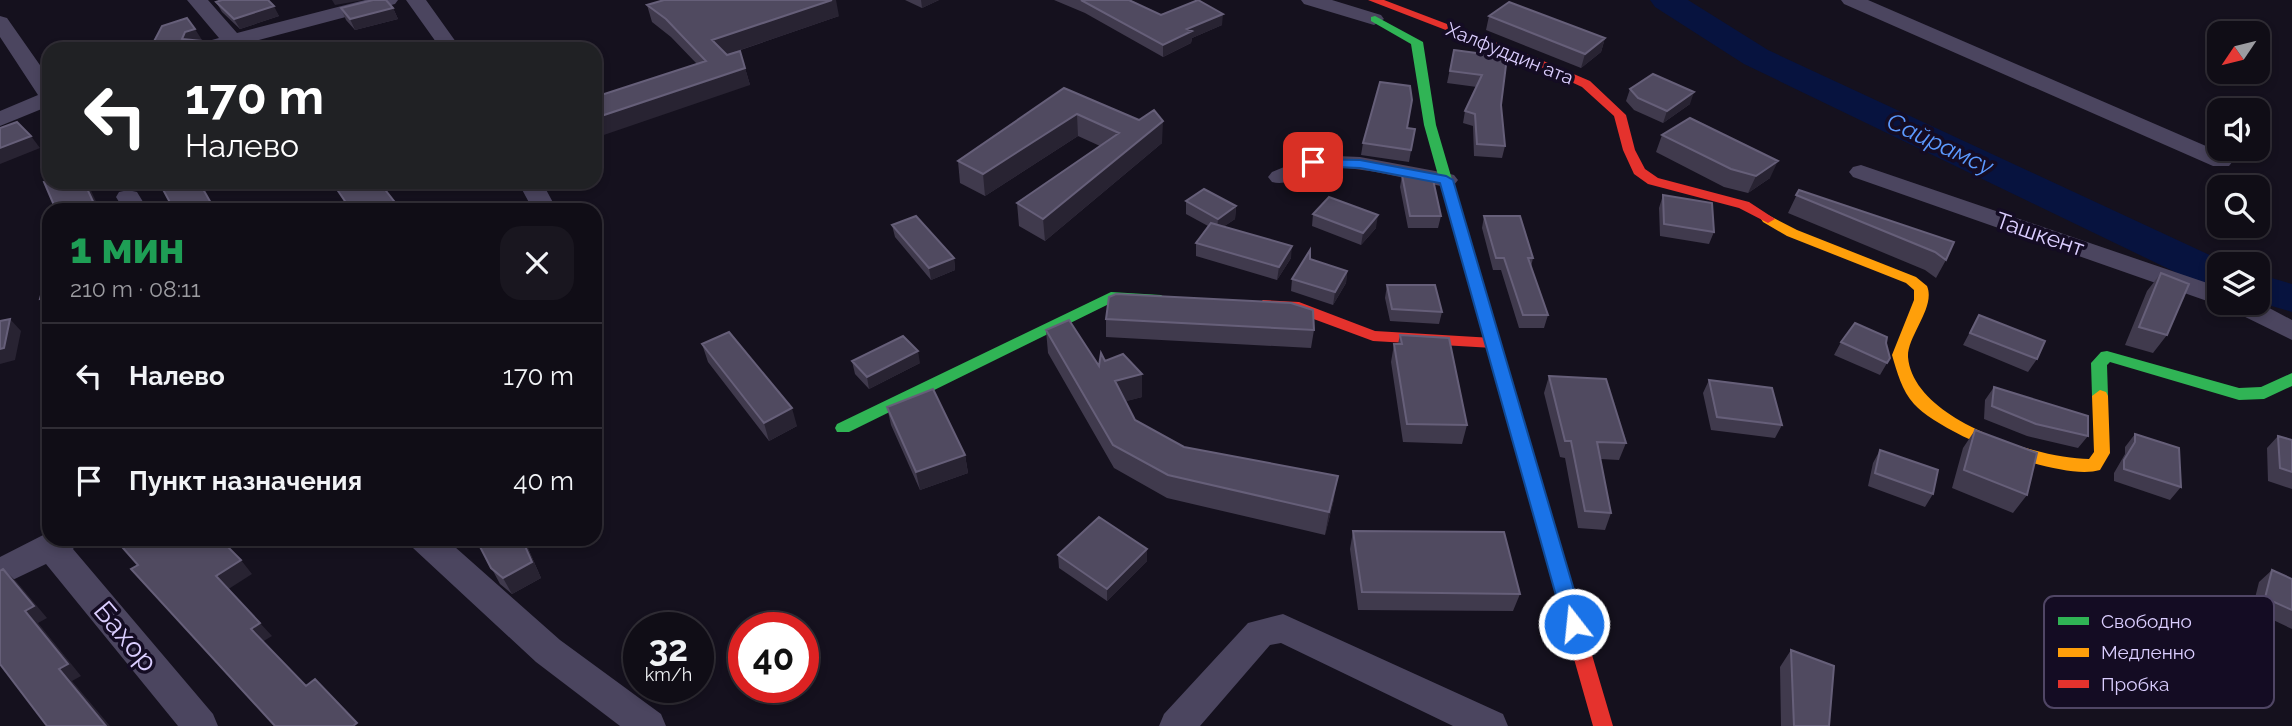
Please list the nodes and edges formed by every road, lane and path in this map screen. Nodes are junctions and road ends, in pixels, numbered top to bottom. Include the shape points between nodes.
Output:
1 (197, 0) edge
2 (388, 0) edge
3 (416, 0) edge
4 (1311, 0) edge
5 (1851, 0) edge
6 (1374, 6) edge
7 (0, 22) edge
8 (233, 41) junction
9 (229, 42) edge
10 (446, 42) edge
11 (42, 85) edge
12 (42, 99) edge
13 (0, 118) edge
14 (2207, 155) edge
15 (1861, 172) dead end
16 (1280, 177) dead end
17 (1446, 180) junction
18 (2207, 292) edge
19 (1176, 300) edge
20 (1241, 304) edge
21 (2261, 315) edge
22 (2292, 331) edge
23 (1493, 344) junction
24 (2292, 379) edge
25 (843, 428) dead end
26 (51, 546) edge
27 (59, 546) edge
28 (432, 546) edge
29 (0, 573) edge
30 (200, 726) edge
31 (648, 726) edge
32 (1178, 726) edge
33 (1490, 726) edge
34 (1604, 726) edge

1 - 8 street
2 - 8 street
3 - 10 street
4 - 6 street, Халфуддин ата
5 - 14 street
6 - 17 street via 1417,42 1430,125
6 - 24 street, Халфуддин ата via 1586,83 1620,115 1639,172 1653,181 1744,205 1792,233 1911,280 1922,289 1921,300 1900,355 1912,390 1945,418 2010,445 2074,466 2094,465 2102,453 2099,363 2106,356 2239,394 2264,393
7 - 11 street
8 - 9 street
12 - 13 street
15 - 18 street, Ташкент
16 - 17 street via 1313,162 1360,164
17 - 23 street
19 - 25 street via 1111,297
20 - 23 street via 1294,306 1373,336
21 - 22 street
23 - 34 street
26 - 29 street
27 - 30 street, Бахор
28 - 31 street via 548,652
32 - 33 street via 1260,633 1283,628

